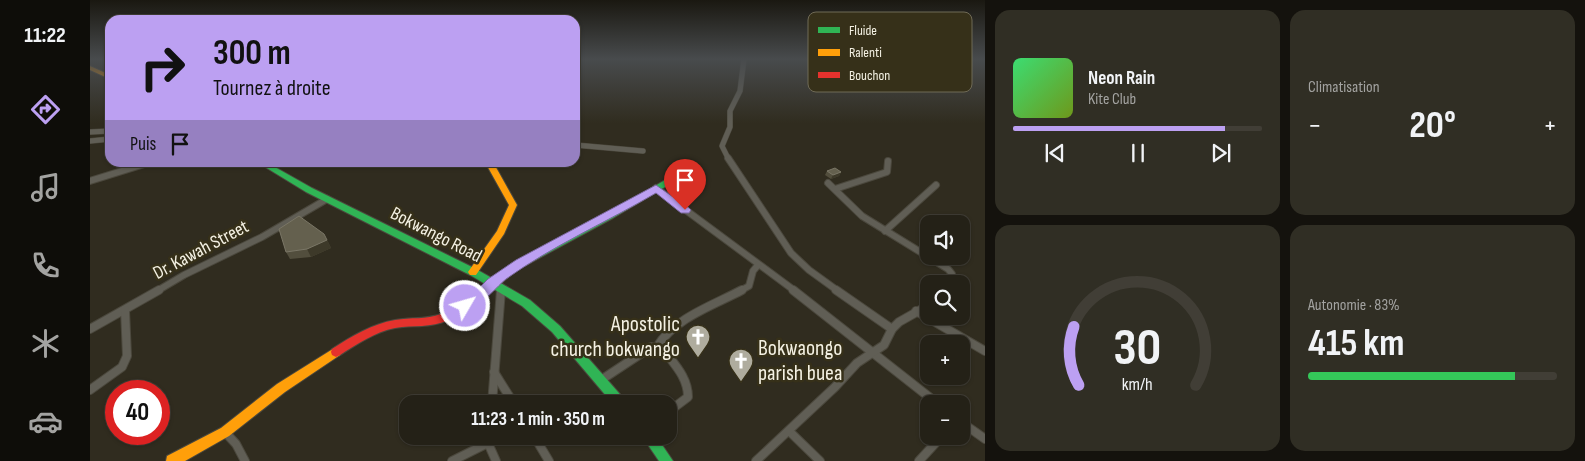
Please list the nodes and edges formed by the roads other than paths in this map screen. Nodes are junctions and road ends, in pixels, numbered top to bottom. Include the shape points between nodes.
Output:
1 (742, 81) edge
2 (105, 131) edge
3 (90, 132) edge
4 (105, 140) edge
5 (90, 141) edge
6 (580, 146) edge
7 (643, 150) dead end
8 (888, 161) dead end
9 (135, 167) edge
10 (269, 167) edge
11 (492, 167) edge
12 (672, 179) dead end
13 (90, 181) edge
14 (828, 183) dead end
15 (936, 185) dead end
16 (656, 188) junction
17 (834, 189) junction
18 (327, 199) junction
19 (885, 231) junction
20 (758, 266) junction
21 (473, 272) junction
22 (952, 275) edge
23 (496, 285) junction
24 (920, 309) edge
25 (125, 310) junction
26 (916, 311) junction
27 (90, 329) edge
28 (892, 329) junction
29 (657, 347) junction
30 (985, 351) edge
31 (873, 352) junction
32 (494, 372) junction
33 (601, 380) junction
34 (90, 390) edge
35 (493, 395) edge
36 (508, 395) edge
37 (614, 395) edge
38 (927, 395) edge
39 (677, 405) edge
40 (970, 428) edge
41 (789, 431) junction
42 (225, 432) junction
43 (985, 439) edge
44 (479, 445) edge
45 (490, 445) edge
46 (539, 445) edge
47 (655, 445) edge
48 (934, 445) edge
49 (172, 461) edge
50 (245, 461) edge
51 (452, 461) edge
52 (496, 461) edge
53 (549, 461) edge
54 (667, 461) edge
55 (756, 461) edge
56 (820, 461) edge
57 (919, 461) edge

1 - 28 street via 730,112 730,127 723,151 791,253 809,270
2 - 3 street
4 - 5 street
6 - 7 street
8 - 17 street via 888,172
9 - 13 street
10 - 18 street, Bokwango Road
11 - 21 street via 512,205 510,218
12 - 16 street
14 - 17 street
15 - 19 street
16 - 20 street
16 - 23 street via 520,263
17 - 19 street via 862,216
18 - 21 street, Bokwango Road
18 - 25 street, Dr. Kawah Street
19 - 22 street via 948,269
20 - 29 street via 746,289 682,322 663,337
20 - 31 street via 765,267
21 - 23 street, Bokwango Road
23 - 32 street
23 - 33 street, Bokwango Road via 526,303 556,329
23 - 42 street via 476,300 434,322 396,324 366,333 280,388
24 - 26 street
25 - 27 street, Dr. Kawah Street
25 - 34 street via 127,356 122,367
26 - 28 street
26 - 30 street
28 - 31 street via 884,345
29 - 33 street via 652,347
29 - 39 street via 663,350 687,381 688,397
31 - 38 street
31 - 41 street via 857,363
32 - 35 street
32 - 36 street
33 - 37 street, Bokwango Road
40 - 43 street
41 - 55 street
41 - 56 street
42 - 49 street
42 - 50 street
44 - 51 street
45 - 52 street
46 - 53 street
47 - 54 street
48 - 57 street

